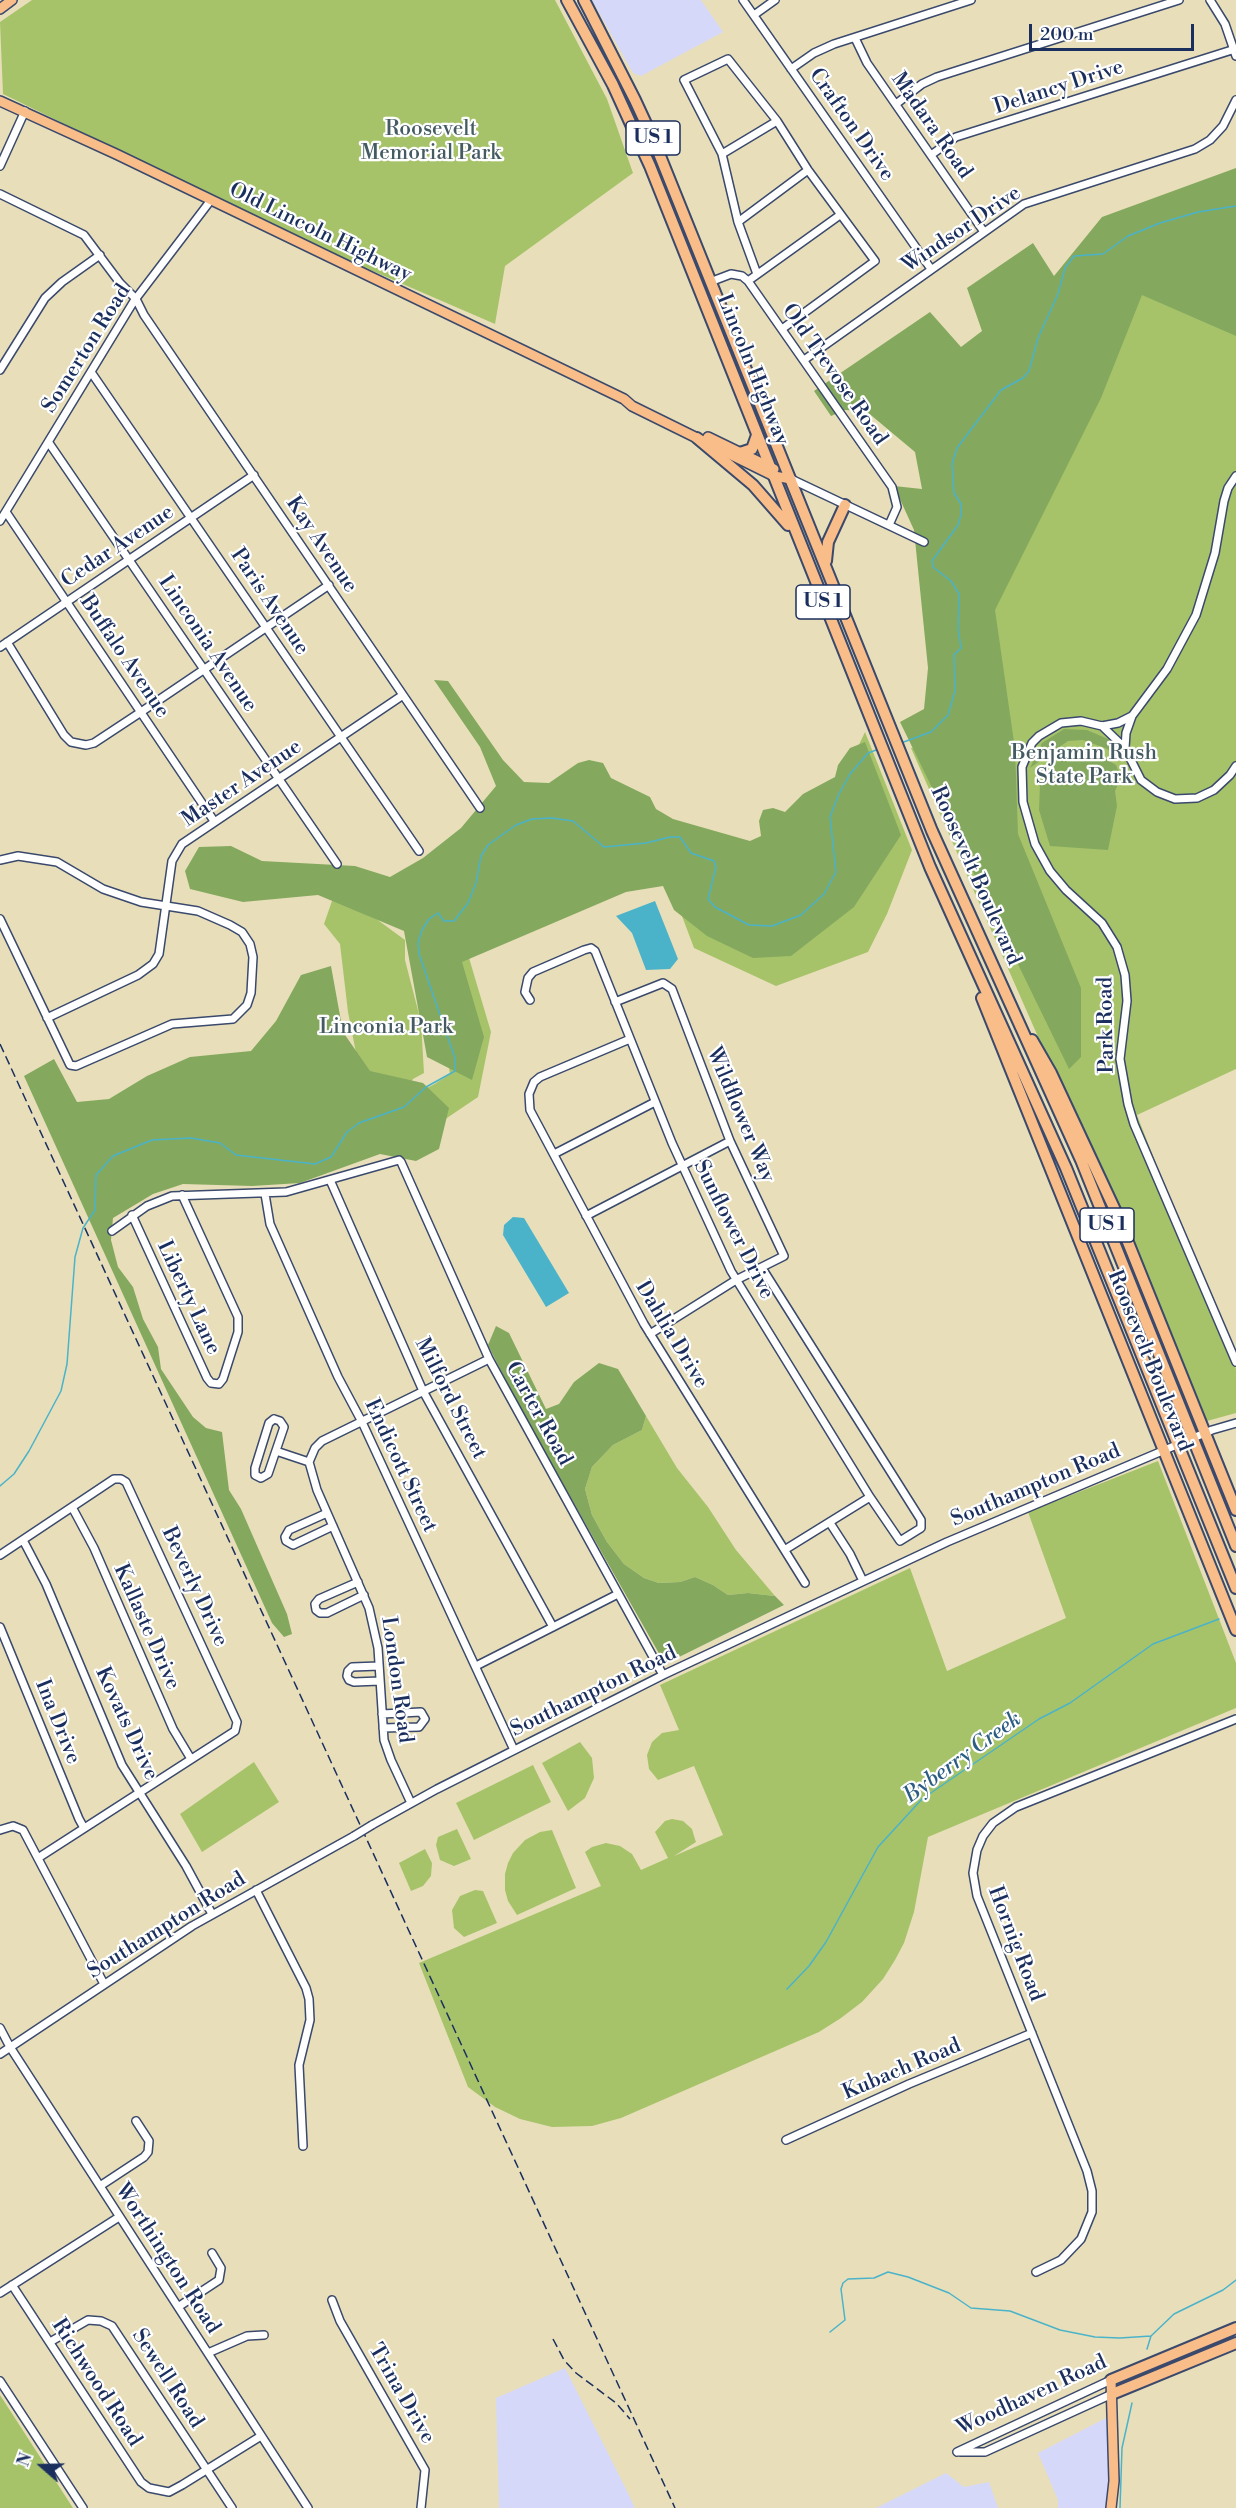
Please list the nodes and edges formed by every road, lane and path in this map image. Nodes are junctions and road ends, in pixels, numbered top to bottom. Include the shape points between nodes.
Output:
1 (12, 0) edge
2 (567, 0) edge
3 (584, 0) edge
4 (743, 0) edge
5 (775, 0) edge
6 (972, 0) edge
7 (1179, 0) edge
8 (1209, 0) edge
9 (0, 9) edge
10 (754, 15) junction
11 (855, 38) junction
12 (1235, 52) edge
13 (791, 69) junction
14 (1236, 100) edge
15 (0, 101) edge
16 (896, 104) junction
17 (25, 111) junction
18 (777, 121) junction
19 (722, 154) junction
20 (931, 155) junction
21 (0, 166) edge
22 (808, 171) junction
23 (0, 194) edge
24 (212, 200) junction
25 (840, 215) junction
26 (738, 222) junction
27 (984, 232) junction
28 (100, 255) junction
29 (931, 269) junction
30 (757, 274) junction
31 (748, 281) junction
32 (710, 282) junction
33 (136, 299) junction
34 (782, 329) junction
35 (804, 360) junction
36 (0, 370) edge
37 (92, 372) junction
38 (624, 399) junction
39 (757, 435) junction
40 (698, 438) junction
41 (49, 443) junction
42 (740, 453) junction
43 (772, 472) junction
44 (254, 475) junction
45 (1236, 476) edge
46 (791, 479) junction
47 (845, 505) junction
48 (6, 512) junction
49 (192, 517) junction
50 (0, 521) edge
51 (889, 525) junction
52 (796, 535) junction
53 (924, 542) dead end
54 (129, 559) junction
55 (827, 567) junction
56 (328, 585) junction
57 (66, 602) junction
58 (266, 627) junction
59 (7, 642) junction
60 (0, 647) edge
61 (203, 669) junction
62 (403, 695) junction
63 (141, 712) junction
64 (1132, 716) junction
65 (1102, 726) junction
66 (341, 737) junction
67 (1125, 748) junction
68 (901, 755) joint
69 (887, 760) joint
70 (1236, 766) edge
71 (279, 779) junction
72 (480, 808) dead end
73 (214, 821) junction
74 (418, 851) dead end
75 (0, 860) edge
76 (337, 864) dead end
77 (166, 906) junction
78 (0, 919) edge
79 (962, 938) junction
80 (530, 1000) dead end
81 (615, 1002) junction
82 (1016, 1013) junction
83 (47, 1018) junction
84 (630, 1039) junction
85 (655, 1102) junction
86 (730, 1141) junction
87 (554, 1154) junction
88 (682, 1166) junction
89 (330, 1180) junction
90 (265, 1194) junction
91 (182, 1195) junction
92 (132, 1215) junction
93 (586, 1216) junction
94 (112, 1231) dead end
95 (762, 1268) junction
96 (736, 1280) junction
97 (650, 1334) junction
98 (489, 1359) junction
99 (1236, 1362) edge
100 (423, 1391) junction
101 (362, 1422) junction
102 (1236, 1423) edge
103 (1205, 1433) junction
104 (1193, 1438) junction
105 (1178, 1444) junction
106 (1164, 1450) junction
107 (276, 1451) junction
108 (309, 1462) junction
109 (870, 1497) junction
110 (72, 1507) junction
111 (1236, 1510) edge
112 (327, 1513) junction
113 (830, 1523) junction
114 (333, 1526) junction
115 (22, 1540) junction
116 (1236, 1545) edge
117 (786, 1549) junction
118 (0, 1555) edge
119 (863, 1581) junction
120 (358, 1582) junction
121 (805, 1583) dead end
122 (1236, 1588) edge
123 (618, 1594) junction
124 (364, 1595) junction
125 (0, 1627) edge
126 (553, 1627) junction
127 (1236, 1630) edge
128 (378, 1666) junction
129 (476, 1666) junction
130 (663, 1675) junction
131 (380, 1681) junction
132 (382, 1714) junction
133 (1236, 1719) edge
134 (383, 1728) junction
135 (514, 1750) junction
136 (191, 1759) junction
137 (140, 1793) junction
138 (411, 1803) junction
139 (84, 1828) junction
140 (0, 1830) edge
141 (38, 1858) junction
142 (256, 1890) junction
143 (212, 1914) junction
144 (104, 1984) junction
145 (0, 2028) edge
146 (1032, 2033) junction
147 (10, 2047) junction
148 (0, 2054) edge
149 (136, 2121) dead end
150 (786, 2140) dead end
151 (303, 2146) dead end
152 (100, 2186) junction
153 (119, 2217) junction
154 (212, 2253) dead end
155 (1036, 2272) dead end
156 (12, 2285) junction
157 (0, 2293) edge
158 (332, 2300) dead end
159 (178, 2307) junction
160 (1236, 2328) edge
161 (264, 2335) dead end
162 (50, 2342) junction
163 (1236, 2343) edge
164 (208, 2353) junction
165 (1111, 2380) junction
166 (0, 2381) edge
167 (1112, 2394) junction
168 (261, 2436) junction
169 (207, 2470) junction
170 (83, 2508) edge
171 (232, 2508) edge
172 (308, 2508) edge
173 (421, 2508) edge
174 (1111, 2508) edge

1 - 9 main road
2 - 39 highway, Lincoln Highway / US 1 via 642,148
3 - 32 highway, Lincoln Highway / US 1 via 635,100
4 - 10 street, Crafton Drive
5 - 10 street
6 - 11 street
7 - 16 street via 937,77
8 - 12 street via 1225,24
10 - 13 street, Crafton Drive
11 - 13 street via 820,50
11 - 16 street, Madara Road
12 - 20 street, Delancy Drive via 956,137
13 - 29 street, Crafton Drive
14 - 27 street, Windsor Drive via 1223,126 1195,149 1024,204
15 - 17 main road, Old Lincoln Highway
16 - 20 street, Madara Road
17 - 21 street
17 - 24 main road, Old Lincoln Highway
18 - 19 street
18 - 19 street via 728,59 684,80
18 - 22 street
19 - 26 street
20 - 27 street, Madara Road
22 - 25 street
22 - 26 street
23 - 28 street, Kay Avenue via 84,235
24 - 33 street, Somerton Road
24 - 38 main road, Old Lincoln Highway
25 - 30 street
25 - 34 street via 875,261
26 - 30 street
27 - 29 street, Windsor Drive
28 - 33 street, Kay Avenue
28 - 36 street via 45,298
29 - 35 street, Windsor Drive
30 - 31 street
31 - 32 street via 731,274
31 - 34 street, Old Trevose Road
32 - 46 highway, Lincoln Highway / US 1
33 - 37 street, Somerton Road
33 - 44 street, Kay Avenue
34 - 35 street, Old Trevose Road
35 - 51 street, Old Trevose Road via 892,488 897,507
37 - 41 street, Somerton Road
37 - 49 street, Paris Avenue
38 - 40 main road, Old Lincoln Highway
38 - 42 main road, Old Lincoln Highway
39 - 42 highway via 752,449
39 - 43 highway, Lincoln Highway / US 1
40 - 43 main road, Old Lincoln Highway
40 - 52 highway via 764,496
41 - 48 street, Somerton Road
41 - 54 street, Linconia Avenue
42 - 43 main road, Old Lincoln Highway
43 - 46 main road, Old Lincoln Highway
43 - 52 highway, Lincoln Highway / US 1
44 - 49 street, Cedar Avenue
44 - 56 street, Kay Avenue
45 - 64 street via 1224,501 1215,553 1196,615 1167,669
46 - 47 street, Old Lincoln Highway
46 - 55 highway, Lincoln Highway / US 1
47 - 51 street, Old Lincoln Highway
47 - 55 highway via 828,542
48 - 50 street, Somerton Road
48 - 57 street, Buffalo Avenue
49 - 54 street, Cedar Avenue
49 - 58 street, Paris Avenue
51 - 53 street, Old Lincoln Highway
52 - 69 highway, Lincoln Highway / US 1
54 - 57 street, Cedar Avenue
54 - 61 street, Linconia Avenue
55 - 68 highway, Lincoln Highway / US 1
56 - 58 street
56 - 62 street, Kay Avenue
57 - 59 street, Cedar Avenue
57 - 63 street, Buffalo Avenue
58 - 61 street
58 - 66 street, Paris Avenue
59 - 60 street, Cedar Avenue
59 - 63 street via 71,742 94,743
61 - 63 street
61 - 71 street, Linconia Avenue
62 - 66 street, Master Avenue
62 - 72 street, Kay Avenue
63 - 73 street, Buffalo Avenue
64 - 65 street
64 - 67 street
65 - 67 street
65 - 99 street, Park Road via 1071,721 1039,736 1022,767 1023,802 1035,844 1050,871 1102,923 1117,947 1127,1001 1120,1059 1128,1104
66 - 71 street, Master Avenue
66 - 74 street, Paris Avenue
67 - 70 street via 1141,780 1174,799 1197,798 1214,790
68 - 82 highway, Roosevelt Boulevard / US 1
69 - 79 highway, Roosevelt Boulevard / US 1
71 - 73 street, Master Avenue
71 - 76 street, Linconia Avenue
73 - 77 street, Master Avenue via 175,853
75 - 77 street via 18,856 57,862 103,889
77 - 83 street, Master Avenue via 159,954 153,964
77 - 83 street via 198,911 242,932 253,957 251,993 239,1014 224,1022 172,1024 76,1066 67,1061
78 - 83 street
79 - 105 highway, Roosevelt Boulevard / US 1 via 1066,1168
79 - 106 highway, Roosevelt Boulevard / US 1 via 984,1004
80 - 81 street, Sunflower Drive via 525,992 532,972 591,948
81 - 84 street, Sunflower Drive
81 - 86 street, Wildflower Way via 663,983 672,989
82 - 103 highway, Roosevelt Boulevard / US 1 via 1051,1073 1103,1183
82 - 104 highway, Roosevelt Boulevard / US 1 via 1084,1168
84 - 85 street, Sunflower Drive
84 - 87 street, Dahlia Drive via 534,1082 529,1094 530,1110
85 - 87 street
85 - 88 street, Sunflower Drive
86 - 88 street
86 - 95 street, Wildflower Way via 784,1256
87 - 93 street, Dahlia Drive
88 - 93 street
88 - 96 street, Sunflower Drive
89 - 90 street
89 - 98 street, Carter Road via 400,1161
89 - 100 street, Milford Street
90 - 91 street
90 - 101 street, Endicott Street via 270,1224
91 - 92 street via 155,1202
91 - 92 street, Liberty Lane via 238,1317 238,1332 219,1384 207,1378
92 - 94 street
93 - 97 street, Dahlia Drive
95 - 96 street
95 - 109 street, Sunflower Drive via 921,1520 921,1528 900,1541
96 - 97 street
96 - 109 street, Sunflower Drive
97 - 117 street, Dahlia Drive
98 - 100 street
98 - 123 street, Carter Road
100 - 101 street
100 - 126 street, Milford Street
101 - 108 street via 318,1445
101 - 129 street, Endicott Street
102 - 103 street, Southampton Road
103 - 104 street, Southampton Road
103 - 111 highway, Roosevelt Boulevard / US 1
104 - 105 street, Southampton Road
104 - 116 highway, Roosevelt Boulevard / US 1
105 - 106 street, Southampton Road
105 - 122 highway, Roosevelt Boulevard / US 1
106 - 119 street, Southampton Road
106 - 127 highway, Roosevelt Boulevard / US 1
107 - 107 street via 284,1427 274,1419 269,1423 255,1468 258,1478 264,1479 268,1474
107 - 108 street
108 - 112 street, London Road
109 - 113 street
110 - 115 street
110 - 136 street, Kallaste Drive via 94,1548 173,1729
110 - 136 street, Beverly Drive via 114,1479 127,1482 237,1722 235,1731
112 - 114 street, London Road
112 - 114 street via 289,1530 286,1541 293,1545
113 - 117 street
113 - 119 street
114 - 120 street, London Road
115 - 118 street
115 - 137 street, Kovats Drive via 46,1584 123,1765
117 - 121 street, Dahlia Drive
119 - 130 street, Southampton Road
120 - 124 street, London Road
120 - 124 street via 319,1599 315,1608 324,1614
123 - 126 street
123 - 130 street, Carter Road
124 - 128 street, London Road via 376,1634
125 - 139 street, Ina Drive
126 - 129 street
128 - 131 street, London Road
128 - 131 street via 352,1667 347,1676 354,1682
129 - 135 street, Endicott Street
130 - 135 street, Southampton Road
131 - 132 street, London Road
132 - 134 street, London Road
132 - 134 street via 421,1712 426,1719 419,1727
133 - 146 street, Hornig Road via 1016,1807 983,1836 973,1865 974,1888
134 - 138 street, London Road via 391,1760
135 - 138 street, Southampton Road
136 - 137 street
137 - 139 street
137 - 143 street, Kovats Drive
138 - 142 street, Southampton Road, bridge
139 - 141 street
140 - 141 street via 13,1826 23,1830
141 - 144 street
142 - 143 street, Southampton Road
142 - 151 street via 309,1999 310,2020 298,2064
143 - 144 street, Southampton Road
144 - 147 street, Southampton Road
145 - 147 street, Worthington Road
146 - 150 street, Kubach Road
146 - 155 street, Hornig Road via 1087,2171 1092,2202 1088,2223 1076,2246 1062,2260
147 - 148 street, Southampton Road
147 - 152 street, Worthington Road
149 - 152 street via 149,2141 148,2152
152 - 153 street, Worthington Road
153 - 156 street
153 - 159 street, Worthington Road
154 - 159 street via 221,2268 219,2280
156 - 157 street
156 - 162 street, Richwood Road
158 - 173 street, Trina Drive via 340,2321 425,2469
159 - 164 street, Worthington Road
160 - 165 highway, Woodhaven Road
161 - 164 street via 247,2336
162 - 169 street, Richwood Road via 141,2482 169,2492
162 - 169 street, Sewell Road via 88,2320 112,2326
163 - 167 highway, Woodhaven Road
164 - 168 street, Worthington Road
165 - 167 main road
165 - 167 street, Woodhaven Road via 957,2452 985,2452
166 - 170 street
167 - 174 main road
168 - 169 street
168 - 172 street, Worthington Road
169 - 171 street, Sewell Road

